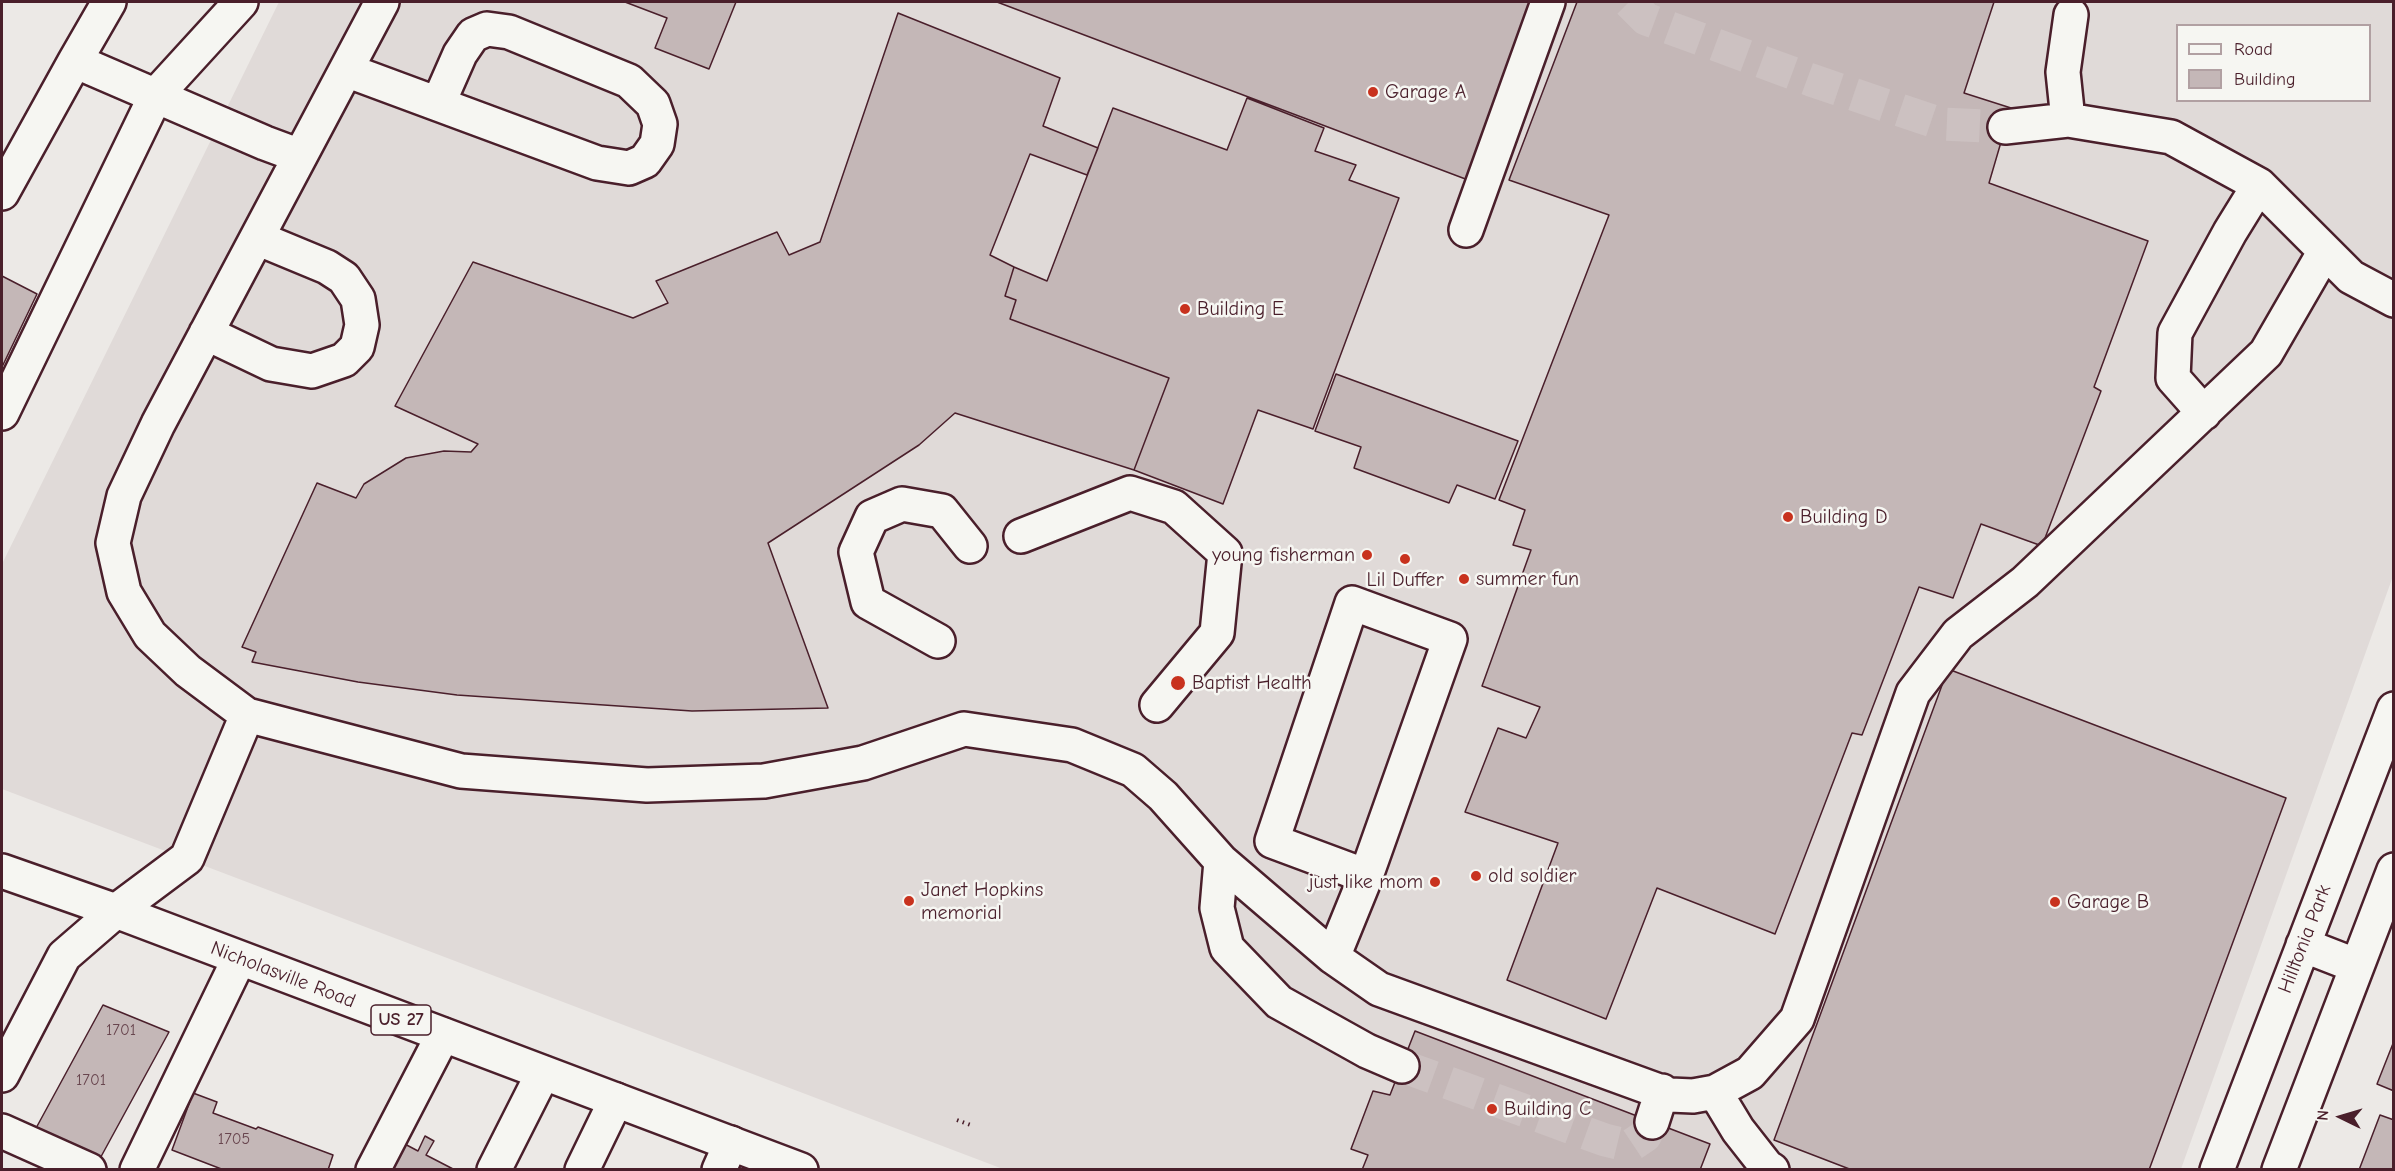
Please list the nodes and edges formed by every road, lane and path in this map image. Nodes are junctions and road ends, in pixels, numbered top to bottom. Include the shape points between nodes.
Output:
1 (109, 2) edge
2 (241, 2) edge
3 (382, 2) edge
4 (1548, 2) edge
5 (2071, 15) dead end
6 (75, 61) junction
7 (346, 70) junction
8 (156, 95) junction
9 (438, 104) junction
10 (2068, 120) junction
11 (2005, 127) tunnel mouth
12 (300, 156) junction
13 (2259, 185) junction
14 (2, 193) edge
15 (1466, 230) dead end
16 (257, 238) junction
17 (2325, 251) junction
18 (2394, 300) edge
19 (206, 333) junction
20 (2, 413) edge
21 (2204, 413) junction
22 (1021, 536) dead end
23 (970, 546) dead end
24 (938, 642) dead end
25 (1157, 705) dead end
26 (2394, 709) edge
27 (247, 715) junction
28 (1221, 861) junction
29 (2394, 870) edge
30 (2, 871) edge
31 (1366, 876) junction
32 (116, 911) junction
33 (2303, 945) junction
34 (1333, 957) junction
35 (239, 959) junction
36 (2357, 966) junction
37 (442, 1035) junction
38 (1402, 1066) tunnel mouth
39 (543, 1073) junction
40 (2, 1074) edge
41 (1662, 1091) junction
42 (1715, 1092) junction
43 (616, 1100) junction
44 (957, 1120) dead end
45 (1652, 1122) tunnel mouth
46 (973, 1125) dead end
47 (2, 1131) edge
48 (725, 1156) edge
49 (89, 1170) edge
50 (137, 1170) edge
51 (373, 1170) edge
52 (494, 1170) edge
53 (582, 1170) edge
54 (801, 1170) edge
55 (1772, 1170) edge
56 (2217, 1170) edge
57 (2279, 1170) edge

1 - 6 street
2 - 8 street
3 - 7 street
4 - 15 street
5 - 10 street via 2062,72
6 - 8 street
6 - 14 street
7 - 9 street
7 - 12 street
8 - 12 street
8 - 20 street
9 - 9 street via 597,163 629,168 645,161 657,144 660,124 652,104 629,81 509,32 488,29 472,35
10 - 11 street
10 - 13 street via 2171,137
12 - 16 street
13 - 17 street
13 - 21 street via 2175,333 2173,378
16 - 19 street
16 - 19 street via 344,278 358,299 362,325 357,347 344,360 312,371 271,364
17 - 18 street via 2351,277
17 - 21 street via 2266,353
19 - 27 street via 124,496 113,543 124,592 150,635 188,671
21 - 42 street via 2025,582 1958,634 1913,693 1797,1019 1750,1072
22 - 25 street via 1130,493 1174,507 1225,554 1217,633
23 - 24 street via 942,512 902,504 872,517 856,552 868,602
26 - 33 street, Hilltonia Park
27 - 28 street via 461,771 647,785 764,781 863,763 964,729 1061,743 1133,770 1163,796
27 - 32 street via 187,858
28 - 34 street
28 - 38 street via 1217,908 1227,948 1280,1002
29 - 36 street
30 - 32 street, Nicholasville Road / US 27
31 - 31 street via 1450,639 1352,603 1272,841
31 - 34 street
32 - 35 street, Nicholasville Road / US 27
32 - 40 street via 64,956
33 - 36 street
33 - 56 street, Hilltonia Park
34 - 41 street via 1379,989
35 - 37 street, Nicholasville Road / US 27
35 - 50 street
36 - 57 street
37 - 39 street, Nicholasville Road / US 27
37 - 51 street
39 - 43 street, Nicholasville Road / US 27
39 - 52 street
41 - 42 street via 1693,1096
41 - 45 street
42 - 55 street via 1738,1130
43 - 48 street, Nicholasville Road / US 27
43 - 53 street
44 - 46 path
47 - 49 street
48 - 54 street, Nicholasville Road / US 27

